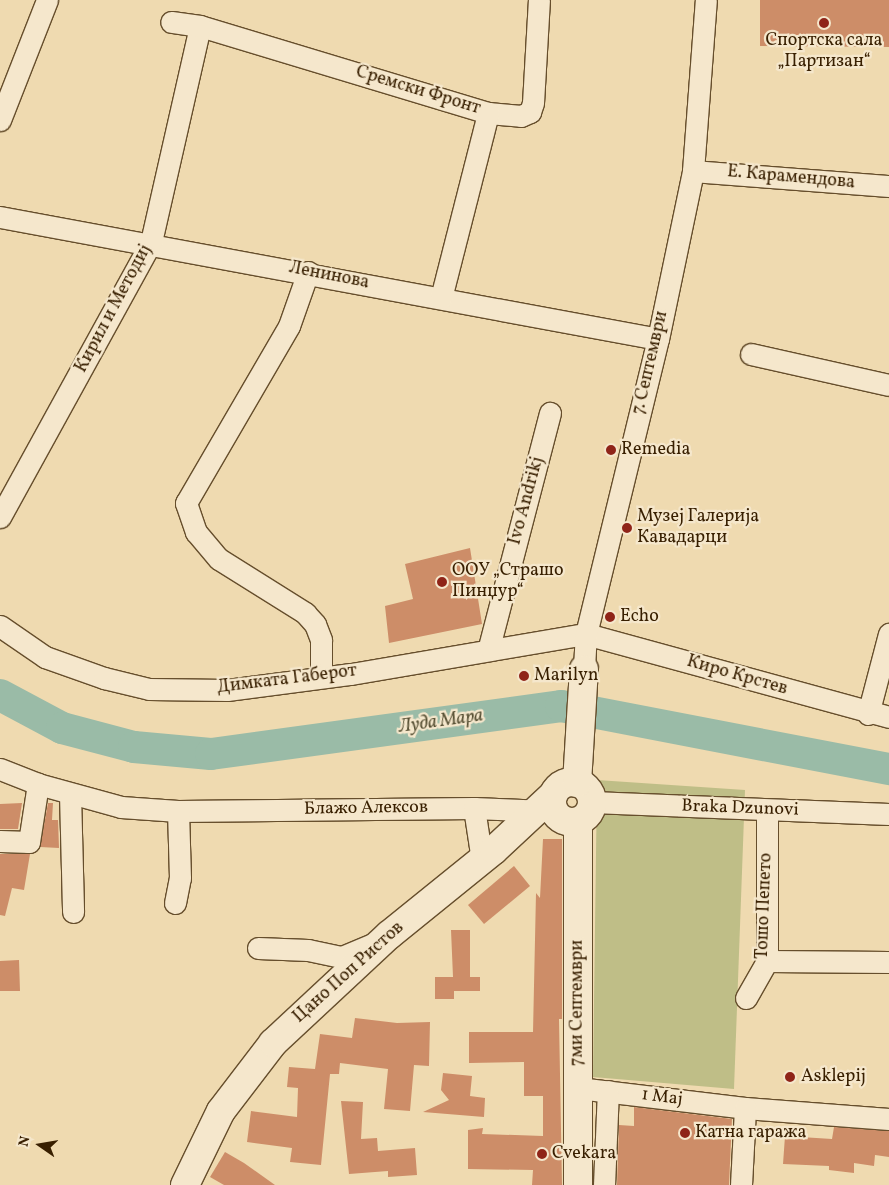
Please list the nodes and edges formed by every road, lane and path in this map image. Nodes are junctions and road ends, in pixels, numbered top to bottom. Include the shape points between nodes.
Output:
1 (47, 0) edge
2 (539, 0) edge
3 (706, 0) edge
4 (171, 22) dead end
5 (200, 26) junction
6 (488, 113) junction
7 (0, 120) edge
8 (693, 170) junction
9 (889, 186) edge
10 (0, 217) edge
11 (151, 242) junction
12 (308, 272) junction
13 (441, 298) junction
14 (658, 339) junction
15 (751, 354) dead end
16 (889, 385) edge
17 (550, 413) dead end
18 (0, 517) edge
19 (0, 626) edge
20 (586, 634) junction
21 (889, 634) edge
22 (489, 648) junction
23 (584, 669) joint
24 (321, 677) junction
25 (868, 714) junction
26 (889, 717) edge
27 (0, 769) edge
28 (38, 784) junction
29 (70, 794) junction
30 (565, 804) junction
31 (474, 808) junction
32 (767, 811) junction
33 (178, 812) junction
34 (889, 814) edge
35 (0, 841) edge
36 (482, 860) junction
37 (175, 903) dead end
38 (72, 912) dead end
39 (389, 935) junction
40 (258, 948) dead end
41 (767, 961) junction
42 (889, 962) edge
43 (746, 998) dead end
44 (578, 1088) junction
45 (608, 1092) junction
46 (745, 1108) junction
47 (889, 1119) edge
48 (185, 1185) edge
49 (578, 1185) edge
50 (604, 1185) edge
51 (741, 1185) edge

1 - 7 street
2 - 6 street, Сремски Фронт via 530,112 521,116
3 - 8 street, 7. Септември
4 - 5 street
5 - 6 street, Сремски Фронт
5 - 11 street, Кирил и Методиј
6 - 13 street
8 - 9 street, Е. Карамендова
8 - 14 street, 7. Септември
10 - 11 street, Ленинова
11 - 12 street, Ленинова
11 - 18 street, Кирил и Методиј
12 - 13 street, Ленинова
12 - 24 street via 290,326 186,502 196,532 218,559 305,613 315,624 321,640
13 - 14 street, Ленинова
14 - 20 street, 7. Септември
15 - 16 street
17 - 22 street, Ivo Andrikj
19 - 24 street, Димката Габерот via 45,657 149,689 227,690
20 - 22 street, Димката Габерот
20 - 23 street, 7. Септември
20 - 25 street, Киро Крстев
21 - 25 street
22 - 24 street, Димката Габерот
23 - 30 street, 7. Септември via 581,744
25 - 26 street, Киро Крстев
27 - 28 street, Блажо Алексов
28 - 29 street, Блажо Алексов
28 - 35 street via 29,842
29 - 33 street, Блажо Алексов via 120,807
29 - 38 street
30 - 31 street, Блажо Алексов
30 - 32 street, Braka Dzunovi
30 - 36 street, Цано Поп Ристов
30 - 44 street, 7ми Септември
31 - 33 street, Блажо Алексов
31 - 36 street
32 - 34 street, Braka Dzunovi
32 - 41 street, Тошо Пепето
33 - 37 street via 180,878
36 - 39 street, Цано Поп Ристов
39 - 40 street via 342,957 308,950
39 - 48 street, Цано Поп Ристов via 273,1043 221,1111
41 - 42 street
41 - 43 street, Тошо Пепето
44 - 45 street, 1 Maj
44 - 49 street, 7ми Септември
45 - 46 street, 1 Maj
45 - 50 street
46 - 47 street, 1 Maj
46 - 51 street

